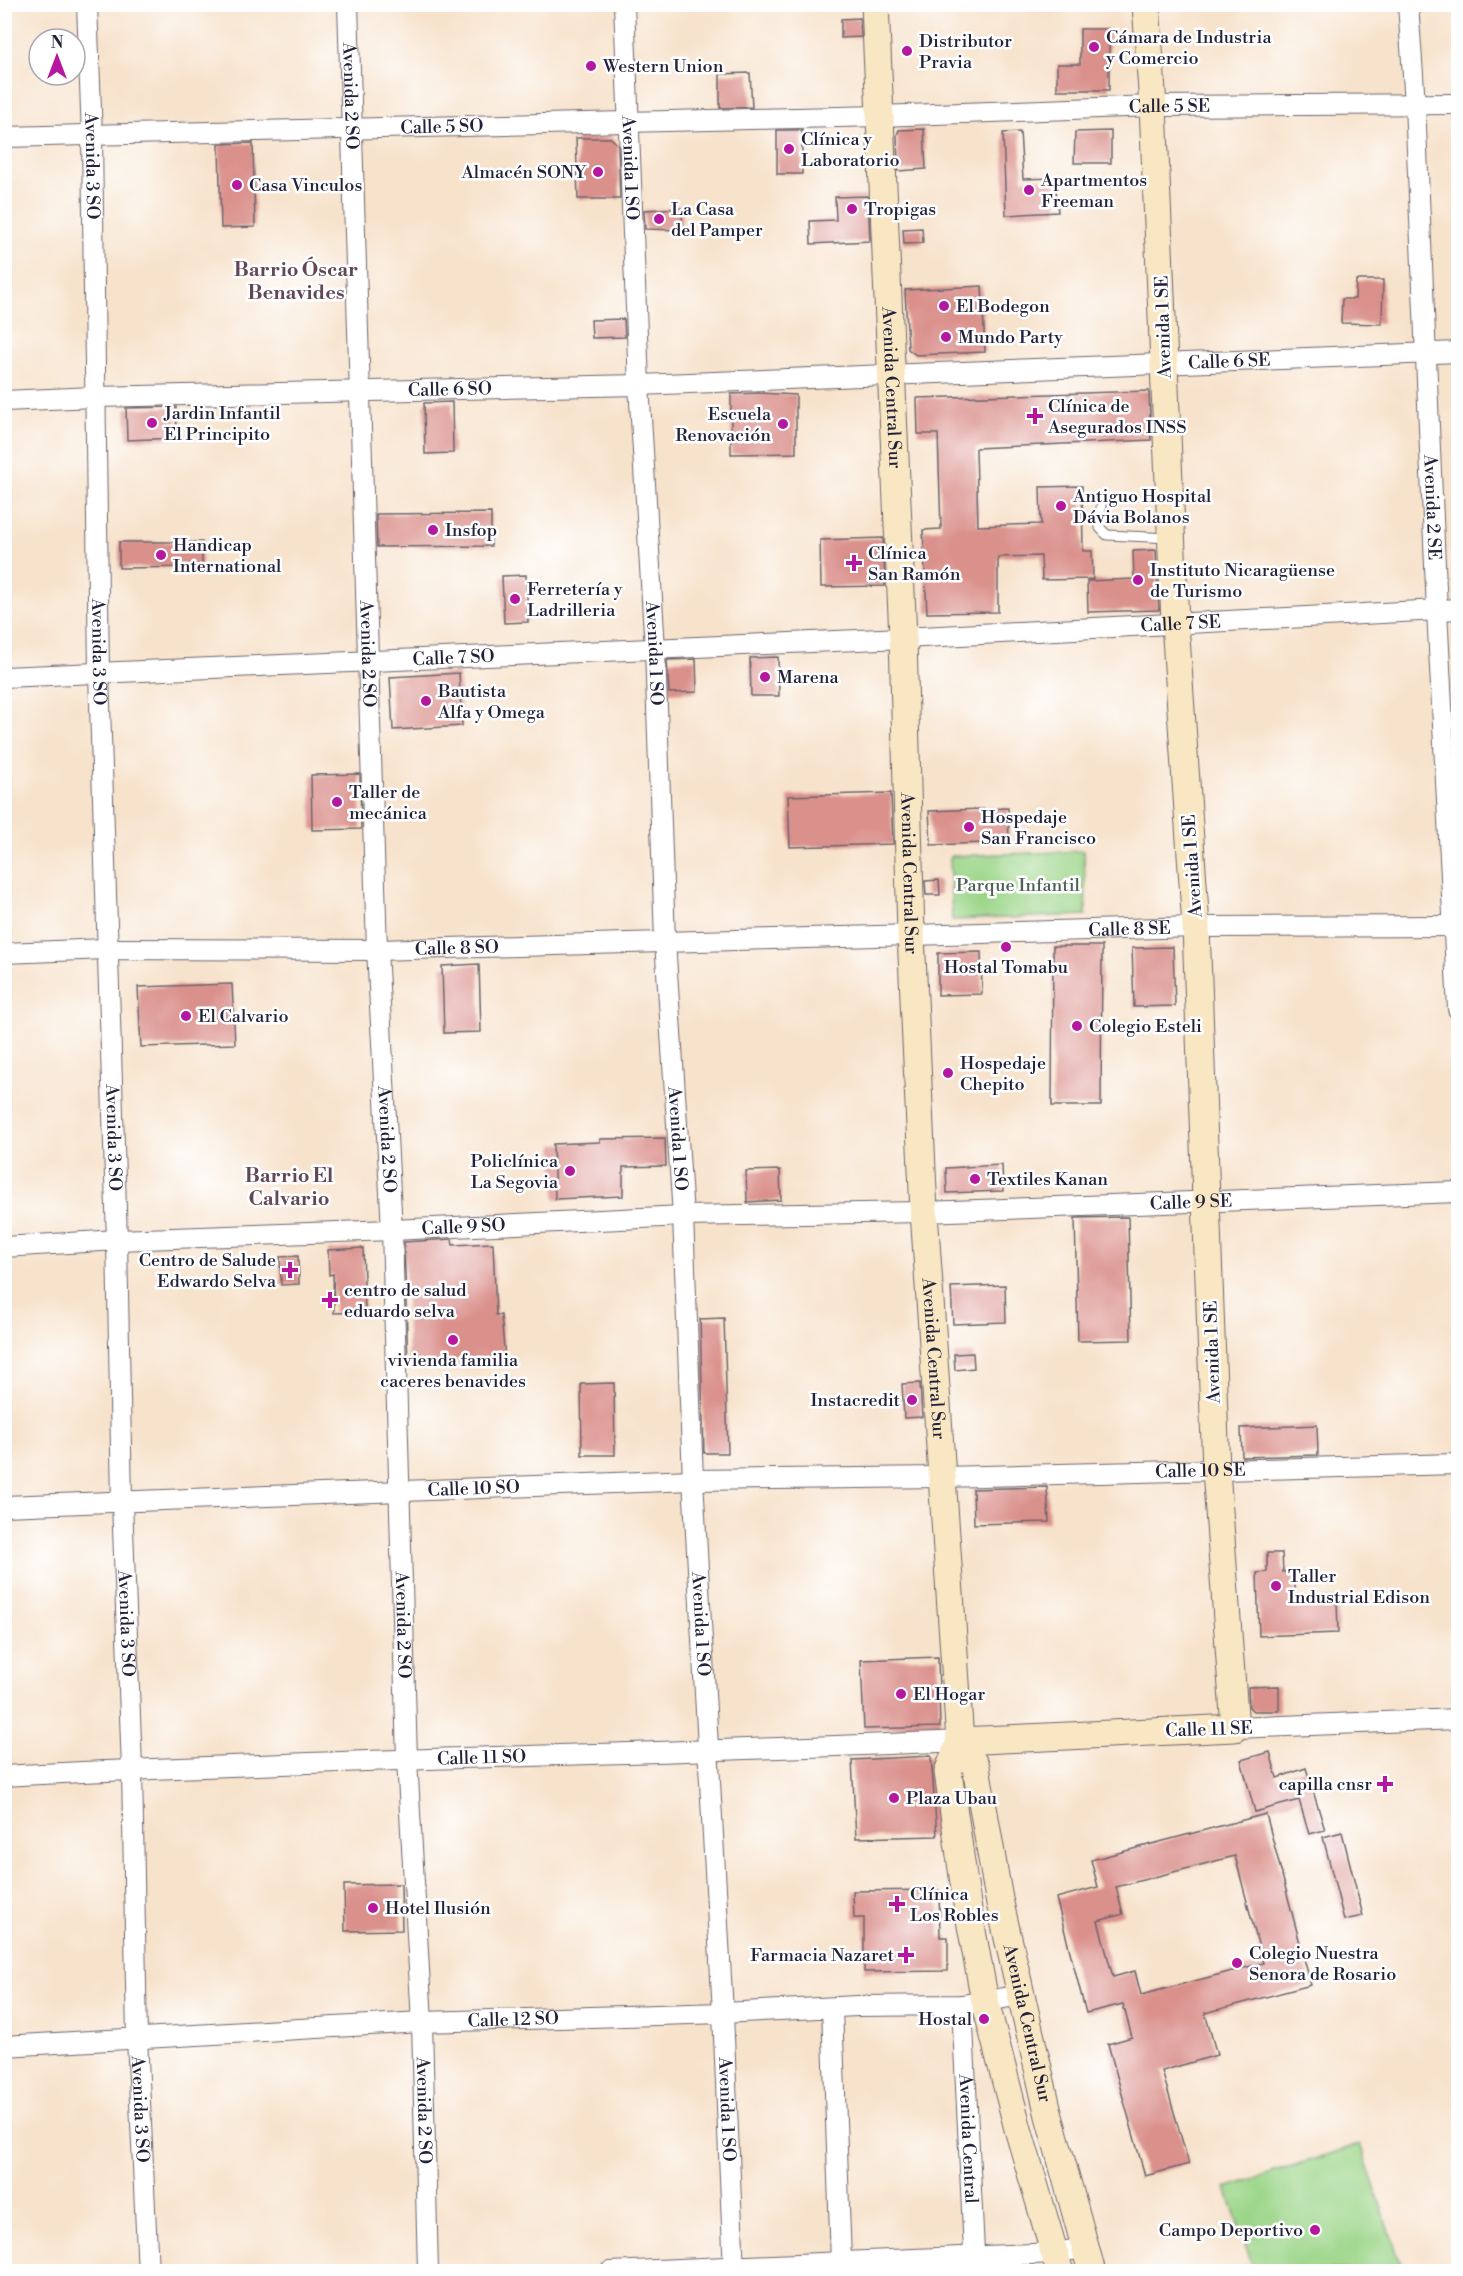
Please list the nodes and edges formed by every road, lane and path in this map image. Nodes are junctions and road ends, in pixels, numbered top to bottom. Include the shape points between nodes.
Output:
1 (87, 4) edge
2 (348, 4) edge
3 (624, 4) edge
4 (875, 4) edge
5 (1146, 4) edge
6 (1408, 4) edge
7 (1415, 104) junction
8 (1458, 104) edge
9 (1153, 106) junction
10 (879, 116) junction
11 (629, 121) junction
12 (352, 128) junction
13 (92, 136) junction
14 (4, 137) edge
15 (1426, 352) junction
16 (1458, 352) edge
17 (1164, 365) junction
18 (893, 374) junction
19 (639, 385) junction
20 (360, 391) junction
21 (94, 397) junction
22 (4, 401) edge
23 (1101, 505) dead end
24 (1172, 538) junction
25 (1458, 609) edge
26 (1437, 611) junction
27 (1175, 623) junction
28 (903, 638) junction
29 (655, 649) junction
30 (370, 661) junction
31 (99, 673) junction
32 (4, 677) edge
33 (1456, 926) edge
34 (1196, 927) junction
35 (911, 934) junction
36 (665, 941) junction
37 (106, 949) junction
38 (377, 950) junction
39 (4, 952) edge
40 (1458, 1010) edge
41 (1458, 1192) edge
42 (1207, 1201) junction
43 (924, 1212) junction
44 (683, 1216) junction
45 (392, 1230) junction
46 (117, 1240) junction
47 (4, 1247) edge
48 (1458, 1464) edge
49 (1216, 1470) junction
50 (941, 1477) junction
51 (693, 1480) junction
52 (399, 1492) junction
53 (122, 1502) junction
54 (4, 1506) edge
55 (1458, 1719) edge
56 (1235, 1728) junction
57 (960, 1741) junction
58 (709, 1752) junction
59 (407, 1760) junction
60 (132, 1769) junction
61 (4, 1776) edge
62 (1022, 1995) junction
63 (974, 2003) junction
64 (832, 2008) junction
65 (723, 2013) junction
66 (422, 2022) junction
67 (137, 2038) junction
68 (4, 2046) edge
69 (1088, 2260) edge
70 (841, 2262) junction
71 (1057, 2262) edge
72 (974, 2264) edge
73 (733, 2269) edge
74 (148, 2271) edge
75 (428, 2271) edge
76 (610, 2271) edge

1 - 13 street, Avenida 3 SO
2 - 12 street, Avenida 2 SO
3 - 11 street, Avenida 1 SO
4 - 10 street, Avenida Central Sur
5 - 9 street, Avenida 1 SE
6 - 7 street, Avenida 2 SE
7 - 8 street, Calle 5 SE
7 - 9 street, Calle 5 SE
7 - 15 street, Avenida 2 SE
9 - 10 street, Calle 5 SE
9 - 17 street, Avenida 1 SE
10 - 11 street, Calle 5 SO
10 - 18 street, Avenida Central Sur
11 - 12 street, Calle 5 SO
11 - 19 street, Avenida 1 SO
12 - 13 street, Calle 5 SO
12 - 20 street, Avenida 2 SO
13 - 14 street, Calle 5 SO
13 - 21 street, Avenida 3 SO
15 - 16 street, Calle 6 SE
15 - 17 street, Calle 6 SE
15 - 26 street, Avenida 2 SE
17 - 18 street, Calle 6 SE
17 - 24 street, Avenida 1 SE
18 - 19 street, Calle 6 SO
18 - 28 street, Avenida Central Sur
19 - 20 street, Calle 6 SO
19 - 29 street, Avenida 1 SO
20 - 21 street, Calle 6 SO
20 - 30 street, Avenida 2 SO
21 - 22 street, Calle 6 SO
21 - 31 street, Avenida 3 SO
23 - 24 lane via 1100,528 1107,536
24 - 27 street, Avenida 1 SE
25 - 26 street, Calle 7 SE
26 - 27 street, Calle 7 SE
26 - 33 street, Avenida 2 SE
27 - 28 street, Calle 7 SE
27 - 34 street, Avenida 1 SE
28 - 29 street, Calle 7 SO
28 - 35 street, Avenida Central Sur
29 - 30 street, Calle 7 SO
29 - 36 street, Avenida 1 SO
30 - 31 street, Calle 7 SO
30 - 38 street, Avenida 2 SO
31 - 32 street, Calle 7 SO
31 - 37 street, Avenida 3 SO
33 - 34 street, Calle 8 SE
33 - 40 street, Avenida 2 SE
34 - 35 street, Calle 8 SE
34 - 42 street, Avenida 1 SE
35 - 36 street, Calle 8 SO
35 - 43 street, Avenida Central Sur
36 - 38 street, Calle 8 SO
36 - 44 street, Avenida 1 SO
37 - 38 street, Calle 8 SO
37 - 39 street, Calle 8 SO
37 - 46 street, Avenida 3 SO
38 - 45 street, Avenida 2 SO
41 - 42 street, Calle 9 SE
42 - 43 street, Calle 9 SE
42 - 49 street, Avenida 1 SE
43 - 44 street, Calle 9 SO
43 - 50 street, Avenida Central Sur
44 - 45 street, Calle 9 SO
44 - 51 street, Avenida 1 SO
45 - 46 street, Calle 9 SO
45 - 52 street, Avenida 2 SO
46 - 47 street, Calle 9 SO
46 - 53 street, Avenida 3 SO
48 - 49 street, Calle 10 SE
49 - 50 street, Calle 10 SE
49 - 56 street, Avenida 1 SE
50 - 51 street, Calle 10 SO
50 - 57 street, Avenida Central Sur
51 - 52 street, Calle 10 SO
51 - 58 street, Avenida 1 SO
52 - 53 street, Calle 10 SO
52 - 59 street, Avenida 2 SO
53 - 54 street, Calle 10 SO
53 - 60 street, Avenida 3 SO
55 - 56 street, Calle 11 SE
56 - 57 street, Calle 11 SE
57 - 58 street, Calle 11 SO
57 - 62 street, Avenida Central Sur via 976,1767 999,1899
57 - 63 street, Avenida Central Sur via 948,1772 967,1904
58 - 59 street, Calle 11 SO
58 - 65 street, Avenida 1 SO
59 - 60 street, Calle 11 SO
59 - 66 street, Avenida 2 SO
60 - 61 street, Calle 11 SO
60 - 67 street, Avenida 3 SO
62 - 63 street, Calle 12 SO
62 - 69 street, Avenida Central Sur via 1049,2116
63 - 64 street, Calle 12 SO
63 - 71 street, Avenida Central Sur via 1018,2129
63 - 72 street, Avenida Central
64 - 65 street, Calle 12 SO
64 - 70 street
65 - 66 street, Calle 12 SO
65 - 73 street, Avenida 1 SO
66 - 67 street, Calle 12 SO
66 - 75 street, Avenida 2 SO
67 - 68 street, Calle 12 SO
67 - 74 street, Avenida 3 SO
69 - 71 street
70 - 72 street
70 - 73 street
71 - 72 street
73 - 76 street

